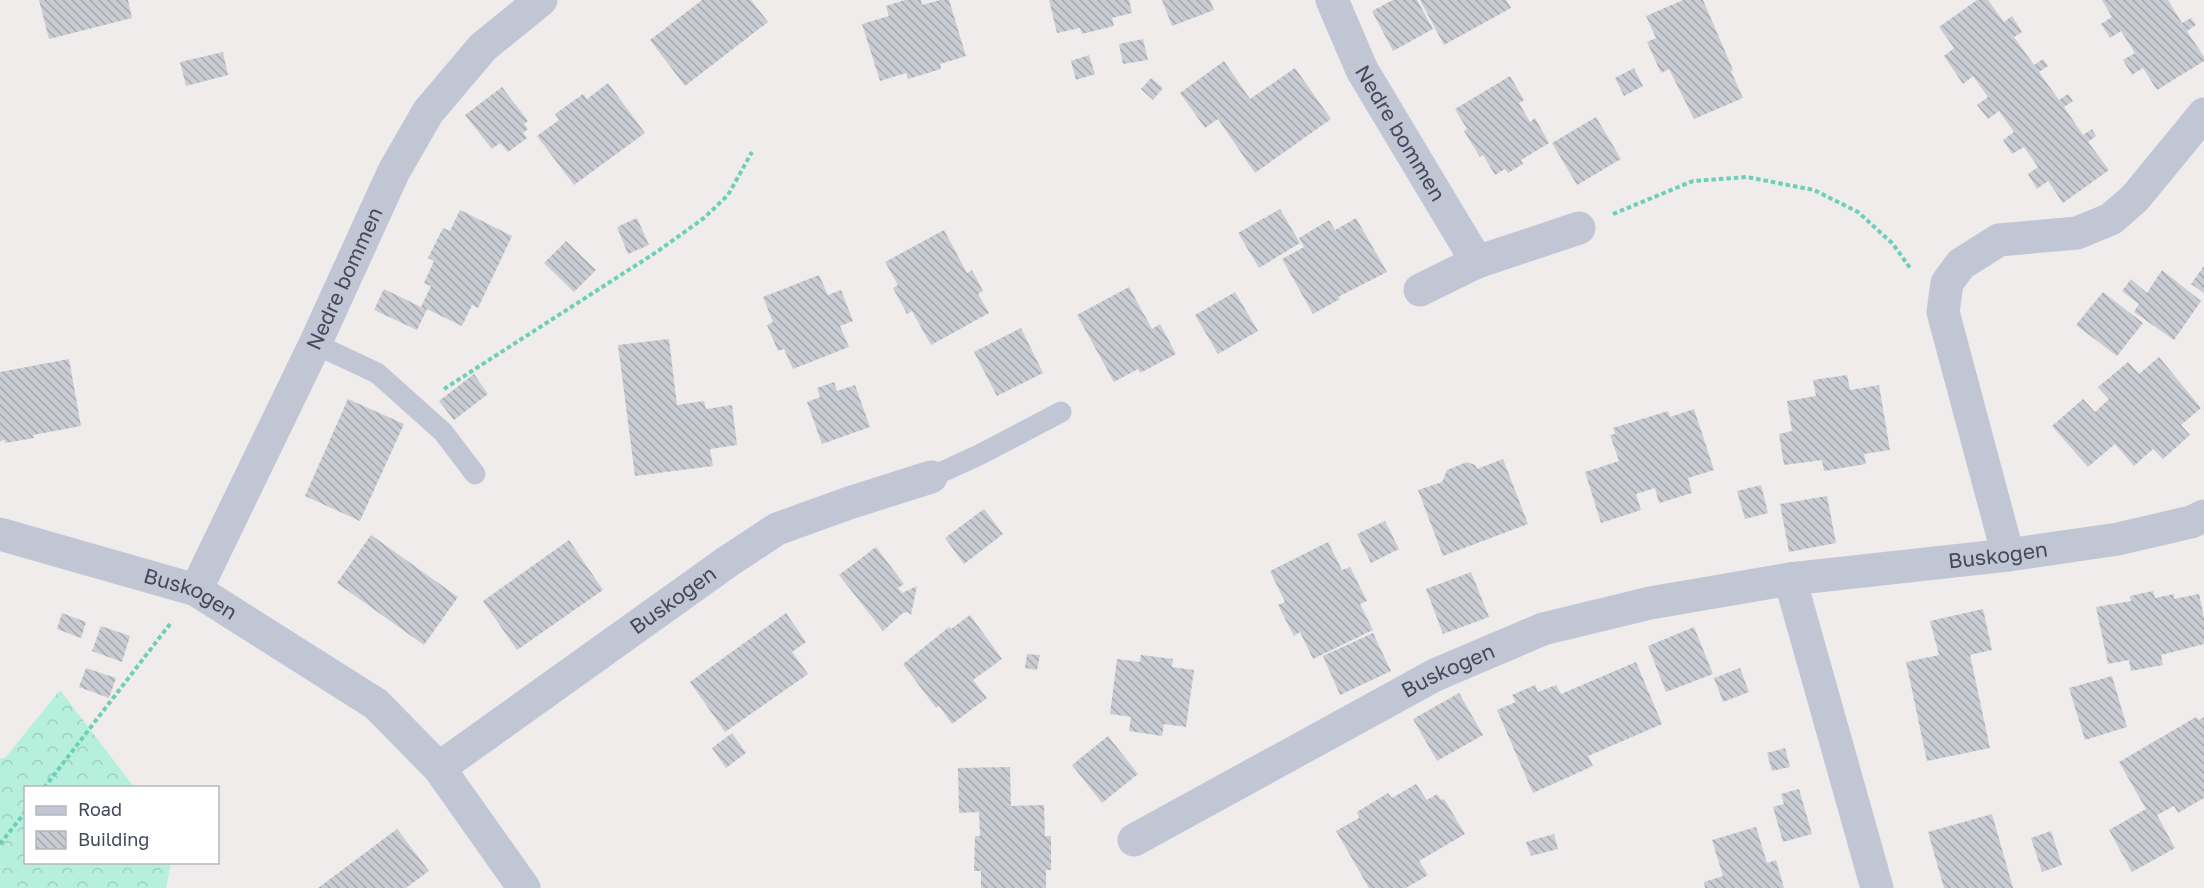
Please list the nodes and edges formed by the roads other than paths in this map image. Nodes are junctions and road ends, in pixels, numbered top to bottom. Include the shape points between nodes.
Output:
1 (541, 0) edge
2 (1332, 0) edge
3 (2204, 114) edge
4 (1579, 228) road end
5 (1477, 262) junction
6 (1420, 290) dead end
7 (315, 344) junction
8 (1061, 412) dead end
9 (475, 474) dead end
10 (931, 477) joint
11 (2204, 516) edge
12 (0, 534) edge
13 (2008, 555) junction
14 (1790, 579) junction
15 (196, 590) junction
16 (439, 768) junction
17 (1134, 840) dead end
18 (523, 888) edge
19 (1877, 888) edge

1 - 7 street, Nedre bommen via 483,47 428,112 394,171
2 - 5 street, Nedre bommen via 1362,70
3 - 13 street via 2135,198 2111,219 2077,232 2000,240 1961,264 1947,283 1943,312
4 - 5 street
5 - 6 street
7 - 9 lane via 378,374 443,432
7 - 15 street, Nedre bommen
8 - 10 lane
10 - 16 street, Buskogen via 777,529
11 - 13 street, Buskogen via 2118,539
12 - 15 street, Buskogen
13 - 14 street, Buskogen
14 - 17 street, Buskogen via 1650,603 1543,629 1435,675
14 - 19 street
15 - 16 street, Buskogen via 376,704
16 - 18 street, Buskogen

